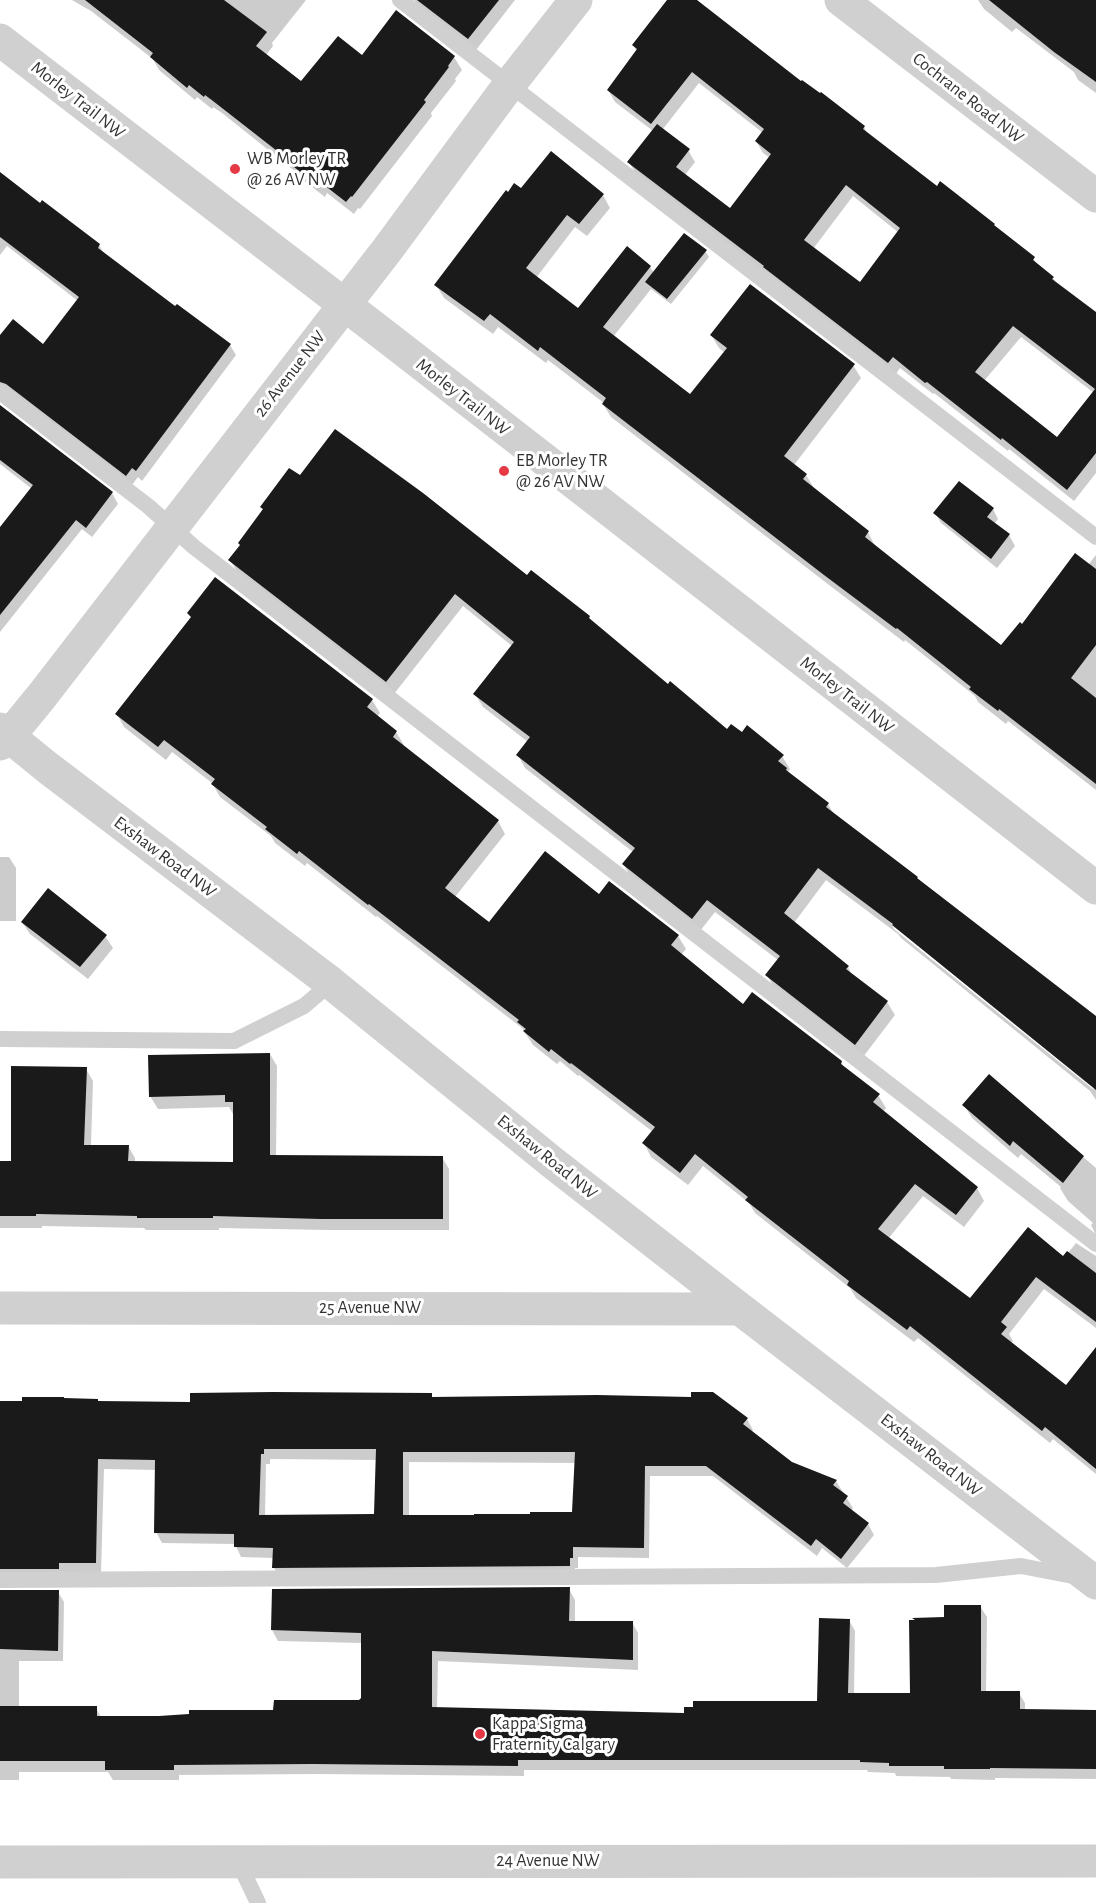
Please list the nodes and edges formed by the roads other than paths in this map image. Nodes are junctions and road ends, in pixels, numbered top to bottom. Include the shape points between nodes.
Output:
1 (400, 0) edge
2 (576, 0) edge
3 (841, 0) edge
4 (0, 40) edge
5 (509, 85) junction
6 (1096, 196) edge
7 (344, 304) junction
8 (0, 392) edge
9 (172, 526) junction
10 (1096, 537) edge
11 (3, 736) edge
12 (1096, 888) edge
13 (331, 983) junction
14 (0, 1039) edge
15 (1096, 1244) edge
16 (0, 1308) edge
17 (740, 1309) junction
18 (0, 1580) edge
19 (1094, 1580) edge
20 (238, 1861) junction
21 (1096, 1861) edge
22 (0, 1862) edge
23 (258, 1903) edge

1 - 5 lane
2 - 5 street, 26 Avenue NW
3 - 6 street, Cochrane Road NW
4 - 7 street, Morley Trail NW
5 - 7 street, 26 Avenue NW
5 - 10 lane
7 - 9 street, 26 Avenue NW
7 - 12 street, Morley Trail NW
8 - 9 lane
9 - 11 street, 26 Avenue NW
9 - 15 lane
11 - 13 street, Exshaw Road NW
13 - 14 lane via 304,1006 234,1041
13 - 17 street, Exshaw Road NW
16 - 17 street, 25 Avenue NW
17 - 19 street, Exshaw Road NW
18 - 19 lane via 936,1575 1021,1566
20 - 21 street, 24 Avenue NW
20 - 22 street, 24 Avenue NW
20 - 23 lane

